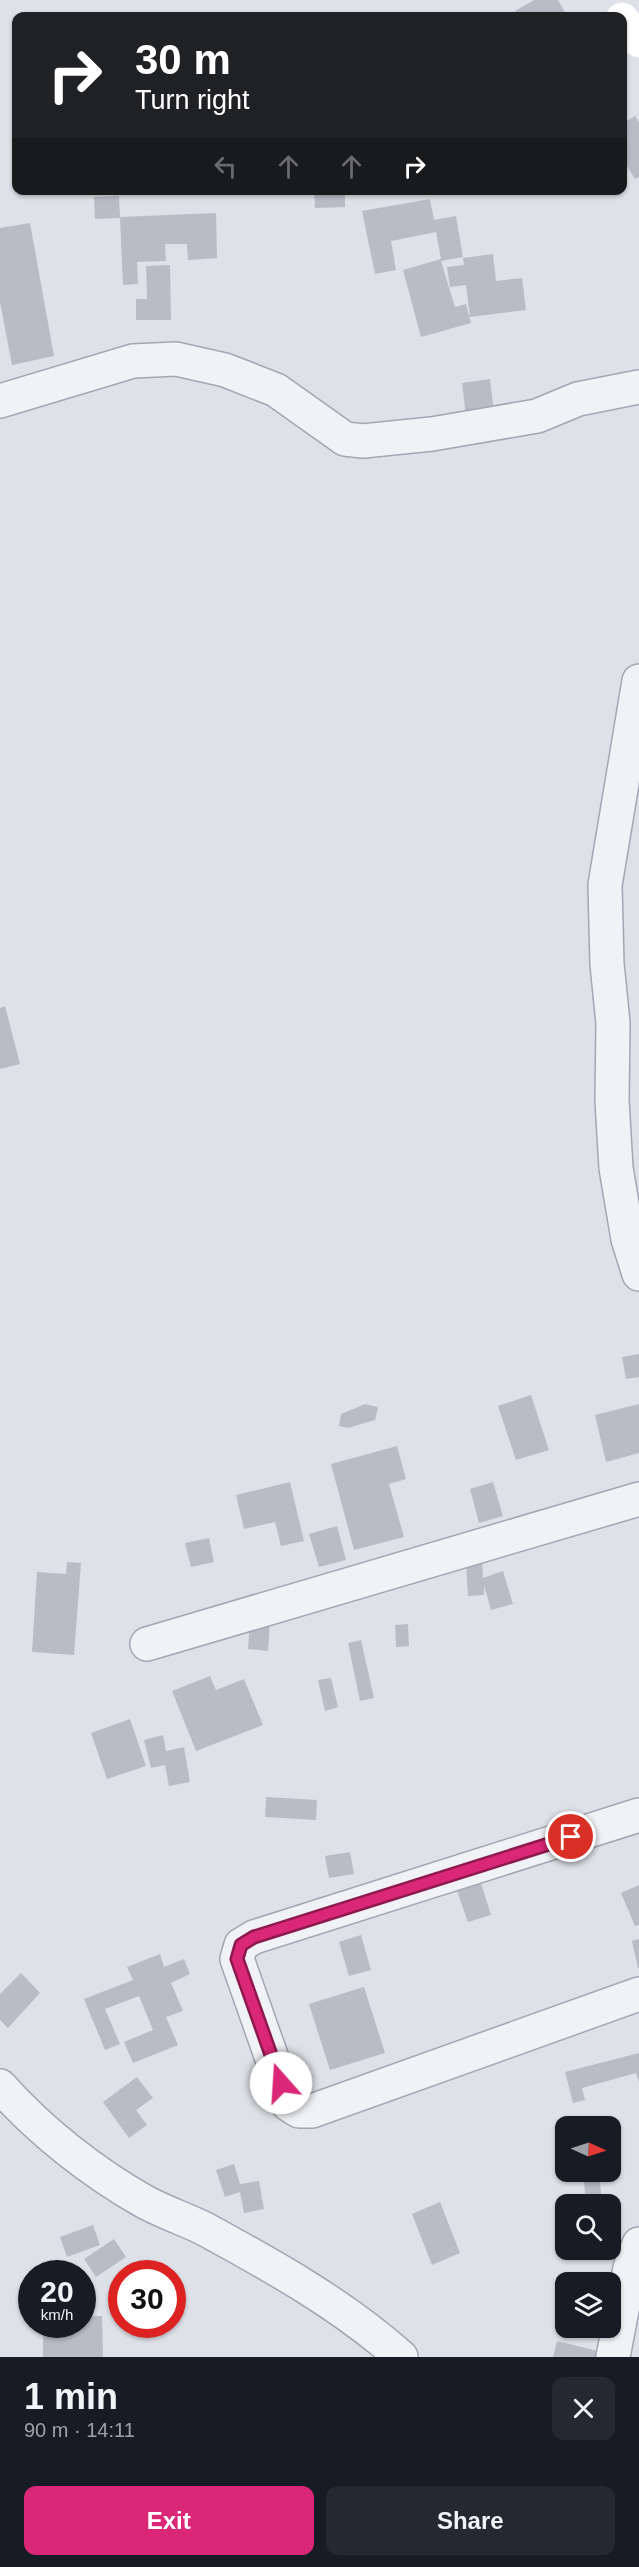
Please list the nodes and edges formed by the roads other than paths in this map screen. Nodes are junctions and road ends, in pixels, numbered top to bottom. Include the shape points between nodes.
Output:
1 (608, 0) edge
2 (617, 12) edge
3 (627, 25) edge
4 (639, 41) edge
5 (639, 387) edge
6 (0, 401) edge
7 (639, 681) edge
8 (639, 1274) edge
9 (639, 1499) edge
10 (147, 1644) dead end
11 (639, 1815) edge
12 (639, 1994) edge
13 (0, 2086) edge
14 (639, 2244) edge
15 (401, 2357) edge
16 (613, 2357) edge

1 - 2 main road
3 - 4 main road
5 - 6 street via 578,399 537,416 363,441 345,440 276,390 225,370 176,359 133,361
7 - 8 street via 605,885 616,1168 628,1239
9 - 10 street
11 - 12 street via 254,1937 241,1945 237,1959 288,2104 299,2111 312,2111
13 - 15 street via 19,2108 84,2162 146,2202 253,2256 337,2309
14 - 16 street via 630,2268

